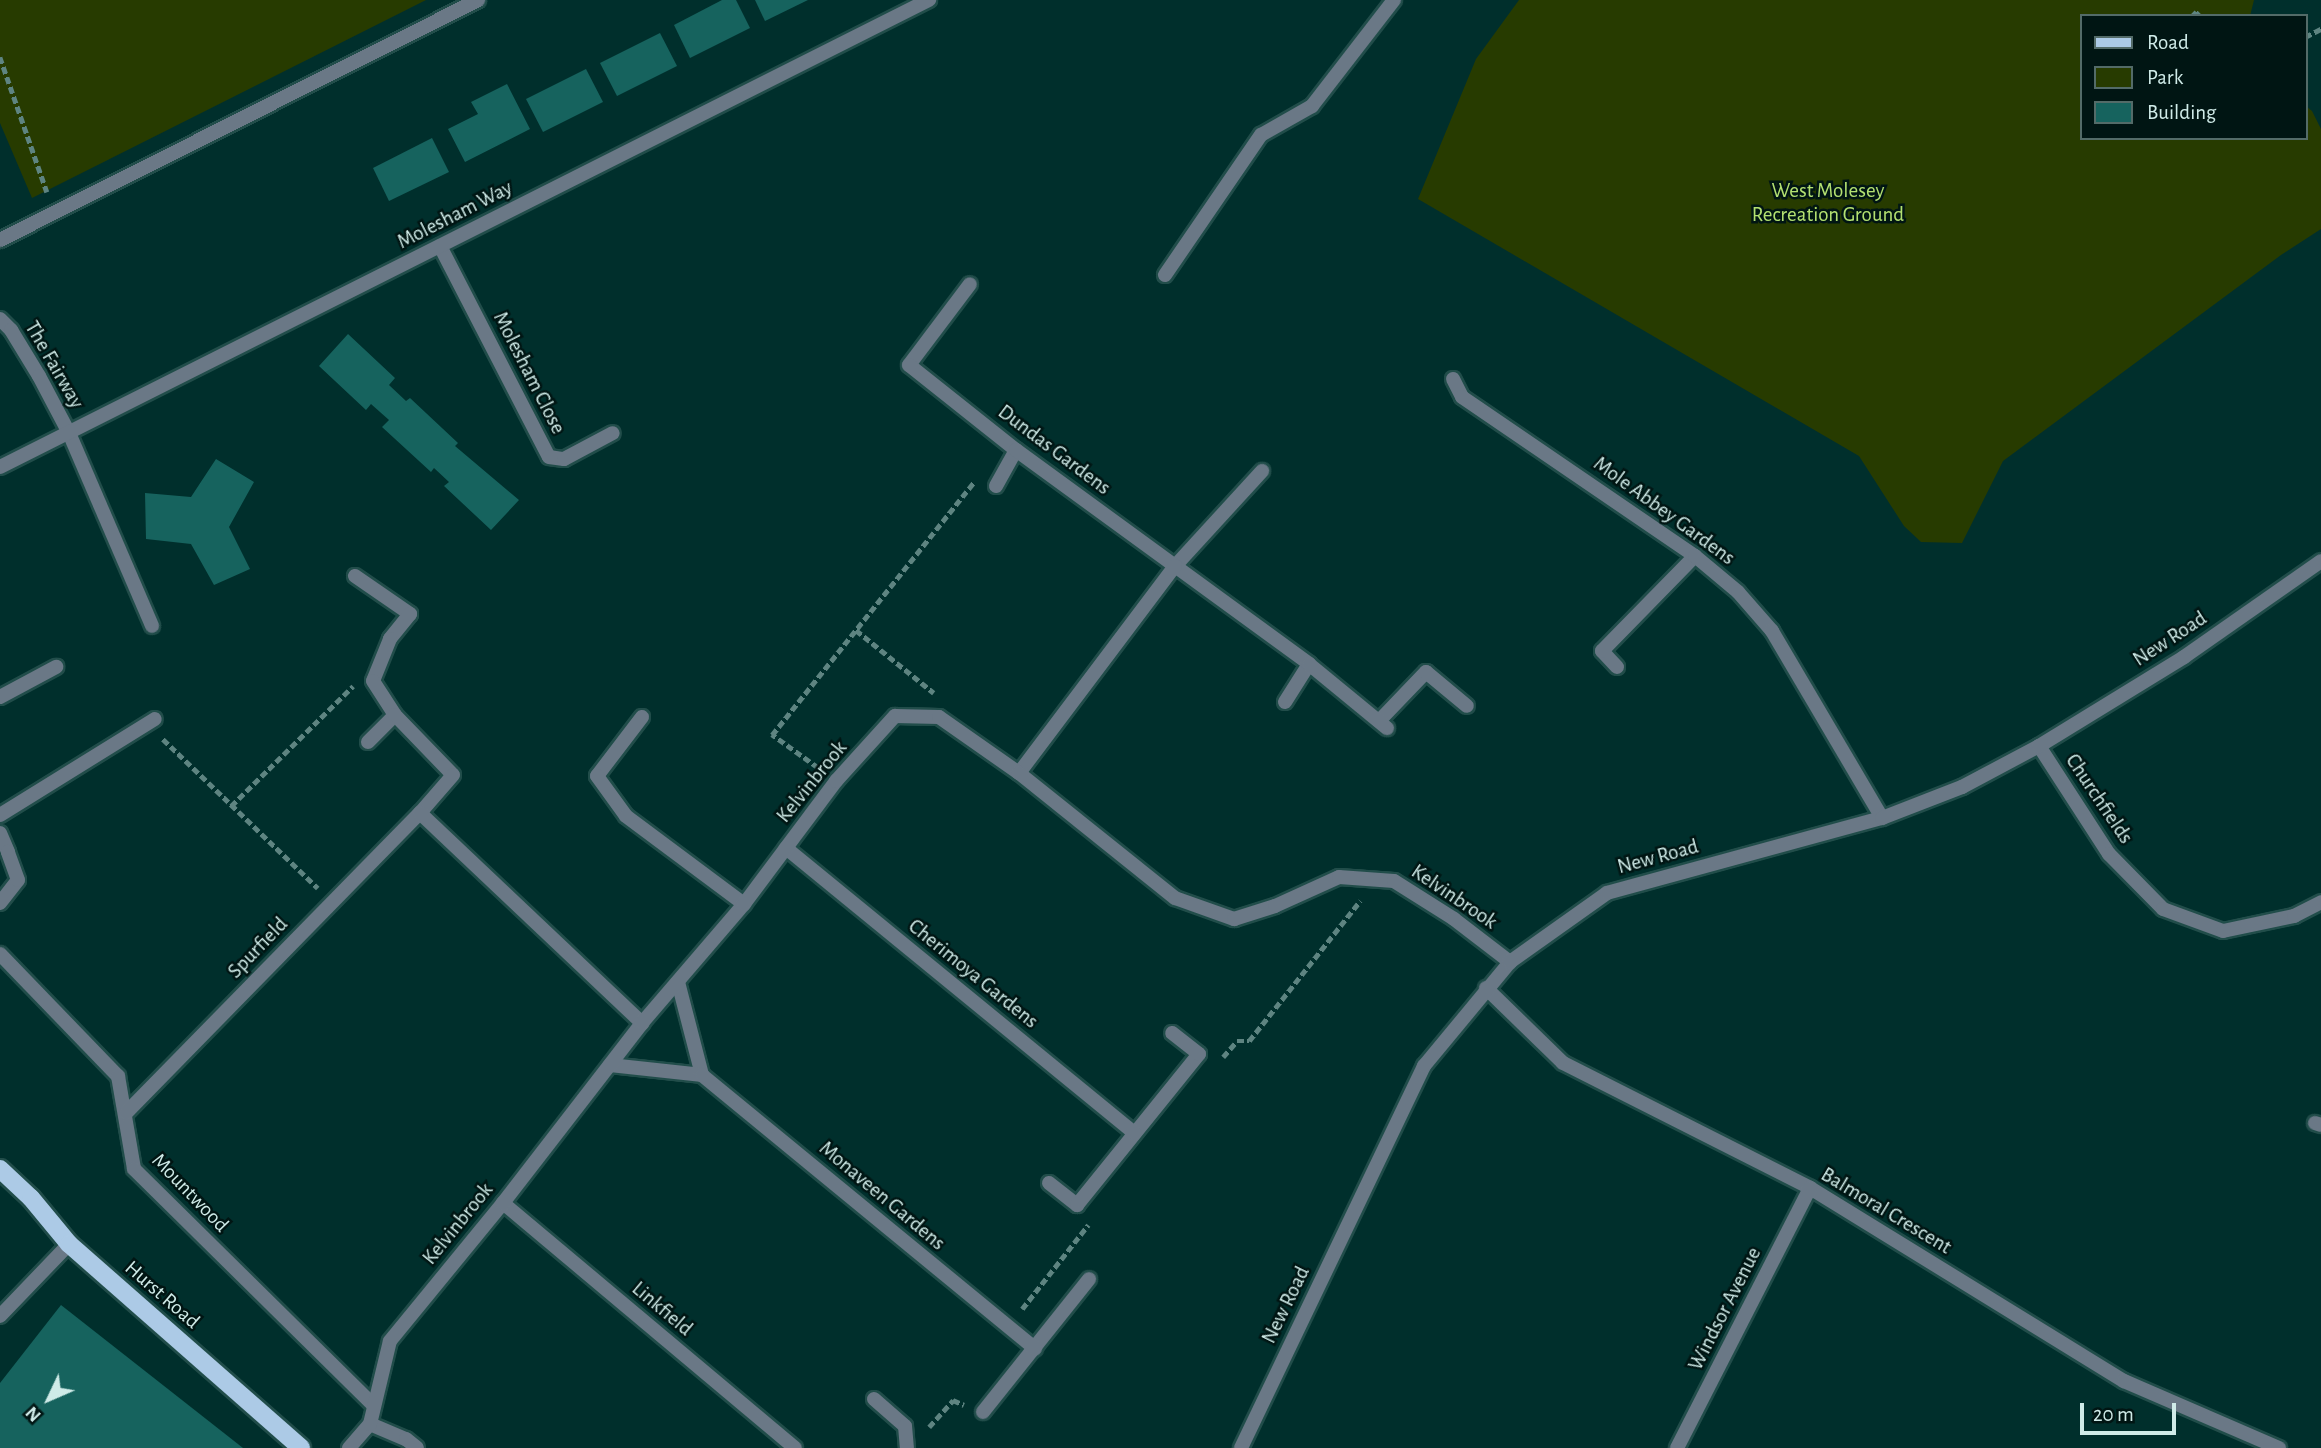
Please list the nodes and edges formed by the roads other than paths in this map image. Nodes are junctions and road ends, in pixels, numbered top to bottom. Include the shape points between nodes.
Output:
1 (478, 0) edge
2 (929, 0) edge
3 (1394, 0) edge
4 (0, 240) edge
5 (440, 246) junction
6 (1165, 275) dead end
7 (970, 284) dead end
8 (0, 319) edge
9 (1453, 379) dead end
10 (69, 433) junction
11 (613, 433) dead end
12 (1016, 450) junction
13 (0, 467) edge
14 (1262, 471) dead end
15 (996, 486) road end
16 (1695, 556) junction
17 (2321, 561) edge
18 (1175, 566) junction
19 (355, 576) dead end
20 (152, 626) dead end
21 (1309, 664) junction
22 (56, 667) dead end
23 (1617, 667) dead end
24 (0, 698) edge
25 (1285, 702) dead end
26 (1467, 706) dead end
27 (395, 715) junction
28 (642, 718) dead end
29 (151, 721) road end
30 (368, 742) dead end
31 (2039, 746) junction
32 (1019, 774) junction
33 (420, 813) junction
34 (0, 815) edge
35 (1882, 818) junction
36 (0, 833) edge
37 (786, 848) junction
38 (0, 903) edge
39 (744, 904) junction
40 (2319, 908) edge
41 (0, 954) edge
42 (1510, 962) junction
43 (678, 982) junction
44 (1486, 988) junction
45 (642, 1023) junction
46 (1172, 1033) dead end
47 (610, 1065) junction
48 (702, 1074) junction
49 (126, 1113) junction
50 (1134, 1133) junction
51 (0, 1169) edge
52 (1049, 1183) dead end
53 (1810, 1188) junction
54 (503, 1203) junction
55 (69, 1244) junction
56 (1089, 1279) dead end
57 (0, 1317) edge
58 (1035, 1349) junction
59 (874, 1399) dead end
60 (372, 1404) junction
61 (983, 1412) road end
62 (370, 1423) junction
63 (301, 1448) edge
64 (349, 1448) edge
65 (417, 1448) edge
66 (795, 1448) edge
67 (906, 1448) edge
68 (1241, 1448) edge
69 (1678, 1448) edge
70 (2279, 1448) edge

1 - 4 street
2 - 5 street, Molesham Way
3 - 6 street via 1312,106 1261,135
5 - 10 street, Molesham Way
5 - 11 street, Molesham Close via 549,457 564,459
7 - 12 street, Dundas Gardens via 909,365
8 - 10 street, The Fairway via 39,376
9 - 16 street, Mole Abbey Gardens via 1462,397
10 - 13 street, Molesham Way
10 - 20 street, The Fairway
12 - 15 street
12 - 18 street, Dundas Gardens
14 - 18 street
16 - 23 street via 1602,651
16 - 35 street, Mole Abbey Gardens via 1738,592 1772,631
17 - 31 street, New Road via 2184,657
18 - 21 street, Dundas Gardens
18 - 32 street
19 - 27 street, Spurfield via 411,614 390,639 373,681
21 - 25 street
21 - 26 street, Dundas Gardens via 1383,725 1426,672
22 - 24 street
27 - 30 street
27 - 33 street, Spurfield via 453,775
28 - 39 street via 597,776 626,816
29 - 34 street
31 - 35 street, New Road via 1962,787
31 - 40 street, Churchfields via 2109,854 2163,909 2223,931
32 - 37 street, Kelvinbrook via 939,717 895,716 836,781
32 - 42 street, Kelvinbrook via 1175,898 1234,919 1339,877 1394,881
33 - 45 street
33 - 49 street, Spurfield
35 - 42 street, New Road via 1607,893
36 - 38 street via 18,880
37 - 39 street, Kelvinbrook
37 - 50 street, Cherimoya Gardens
39 - 43 street, Kelvinbrook
41 - 49 street, Mountwood via 118,1076
42 - 44 street, New Road
43 - 45 street, Kelvinbrook
43 - 48 street
44 - 53 street, Balmoral Crescent via 1563,1063
44 - 68 street, New Road via 1424,1066
45 - 47 street, Kelvinbrook
46 - 50 street via 1199,1054
47 - 48 street
47 - 54 street, Kelvinbrook
48 - 58 street, Monaveen Gardens
49 - 60 street, Mountwood via 134,1169
50 - 52 street via 1077,1205
51 - 55 main road, Hurst Road
53 - 69 street, Windsor Avenue
53 - 70 street, Balmoral Crescent via 2124,1381
54 - 60 street, Kelvinbrook via 390,1341
54 - 66 street, Linkfield
55 - 57 street
55 - 63 main road, Hurst Road
56 - 58 street
58 - 61 street
59 - 67 street via 905,1426
60 - 62 street, Kelvinbrook
62 - 64 street
62 - 65 street

